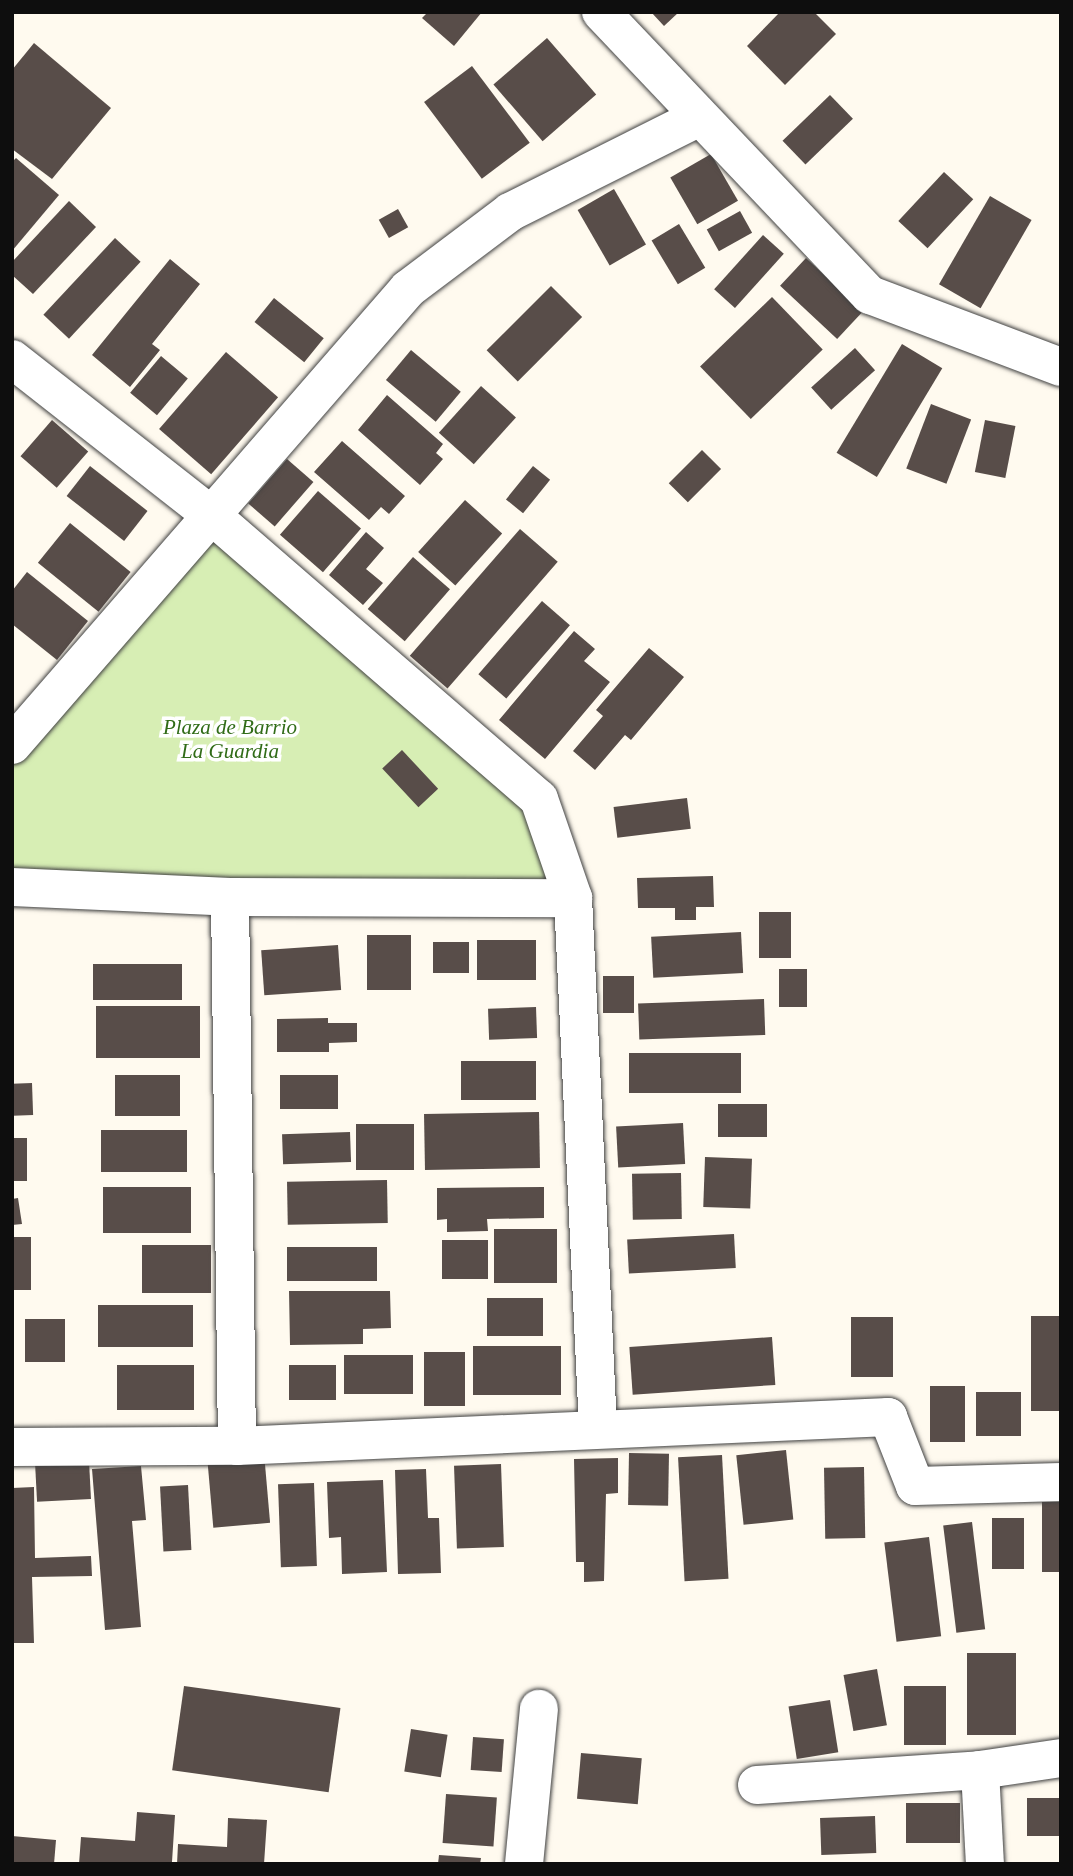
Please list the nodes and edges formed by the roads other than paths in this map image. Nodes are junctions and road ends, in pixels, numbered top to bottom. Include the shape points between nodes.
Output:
1 (601, 12) edge
2 (696, 119) junction
3 (12, 359) edge
4 (1061, 367) edge
5 (210, 514) junction
6 (12, 746) edge
7 (12, 887) edge
8 (230, 897) junction
9 (573, 898) junction
10 (598, 1429) junction
11 (237, 1446) junction
12 (12, 1447) edge
13 (1061, 1482) edge
14 (540, 1709) dead end
15 (1061, 1758) edge
16 (980, 1770) junction
17 (757, 1785) dead end
18 (524, 1864) edge
19 (985, 1864) edge

1 - 2 street
2 - 4 street via 870,295
2 - 5 street via 510,212 408,289
3 - 5 street
5 - 6 street
5 - 9 street via 539,799
7 - 8 street
8 - 9 street
8 - 11 street
9 - 10 street
10 - 11 street
10 - 13 street via 888,1417 915,1486
11 - 12 street
14 - 18 street
15 - 16 street
16 - 17 street
16 - 19 street

